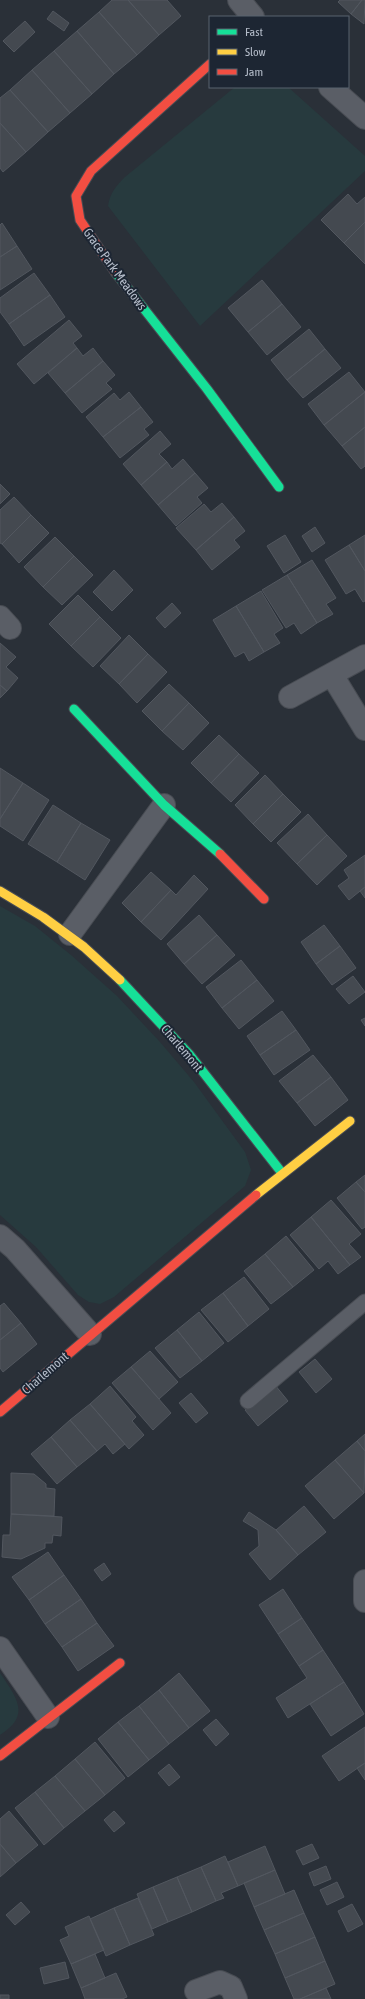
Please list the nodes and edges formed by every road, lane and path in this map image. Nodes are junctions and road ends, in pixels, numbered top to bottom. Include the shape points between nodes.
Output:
1 (239, 0) edge
2 (252, 16) edge
3 (209, 65) edge
4 (331, 88) edge
5 (365, 118) edge
6 (279, 487) dead end
7 (365, 656) edge
8 (332, 675) junction
9 (290, 697) dead end
10 (74, 709) dead end
11 (365, 729) edge
12 (164, 805) junction
13 (0, 891) edge
14 (264, 899) dead end
15 (70, 934) junction
16 (350, 1121) dead end
17 (282, 1173) junction
18 (0, 1236) edge
19 (365, 1302) edge
20 (90, 1334) junction
21 (248, 1401) dead end
22 (0, 1412) edge
23 (365, 1582) edge
24 (365, 1601) edge
25 (0, 1648) edge
26 (120, 1663) dead end
27 (48, 1717) junction
28 (0, 1756) edge
29 (196, 1991) dead end
30 (236, 1999) edge

1 - 2 street
3 - 6 street, Grace Park Meadows via 91,171 76,196 80,220 126,288 208,388
4 - 5 street
7 - 8 street
8 - 9 street
8 - 11 street
10 - 12 street
12 - 14 street via 222,856
12 - 15 street
13 - 15 street, Charlemont
15 - 17 street, Charlemont via 142,1000
16 - 17 street, Charlemont
17 - 20 street, Charlemont
18 - 20 street via 15,1249
19 - 21 lane
20 - 22 street, Charlemont
23 - 24 street
25 - 27 street
26 - 27 street
27 - 28 street
29 - 30 street via 220,1982 231,1987

